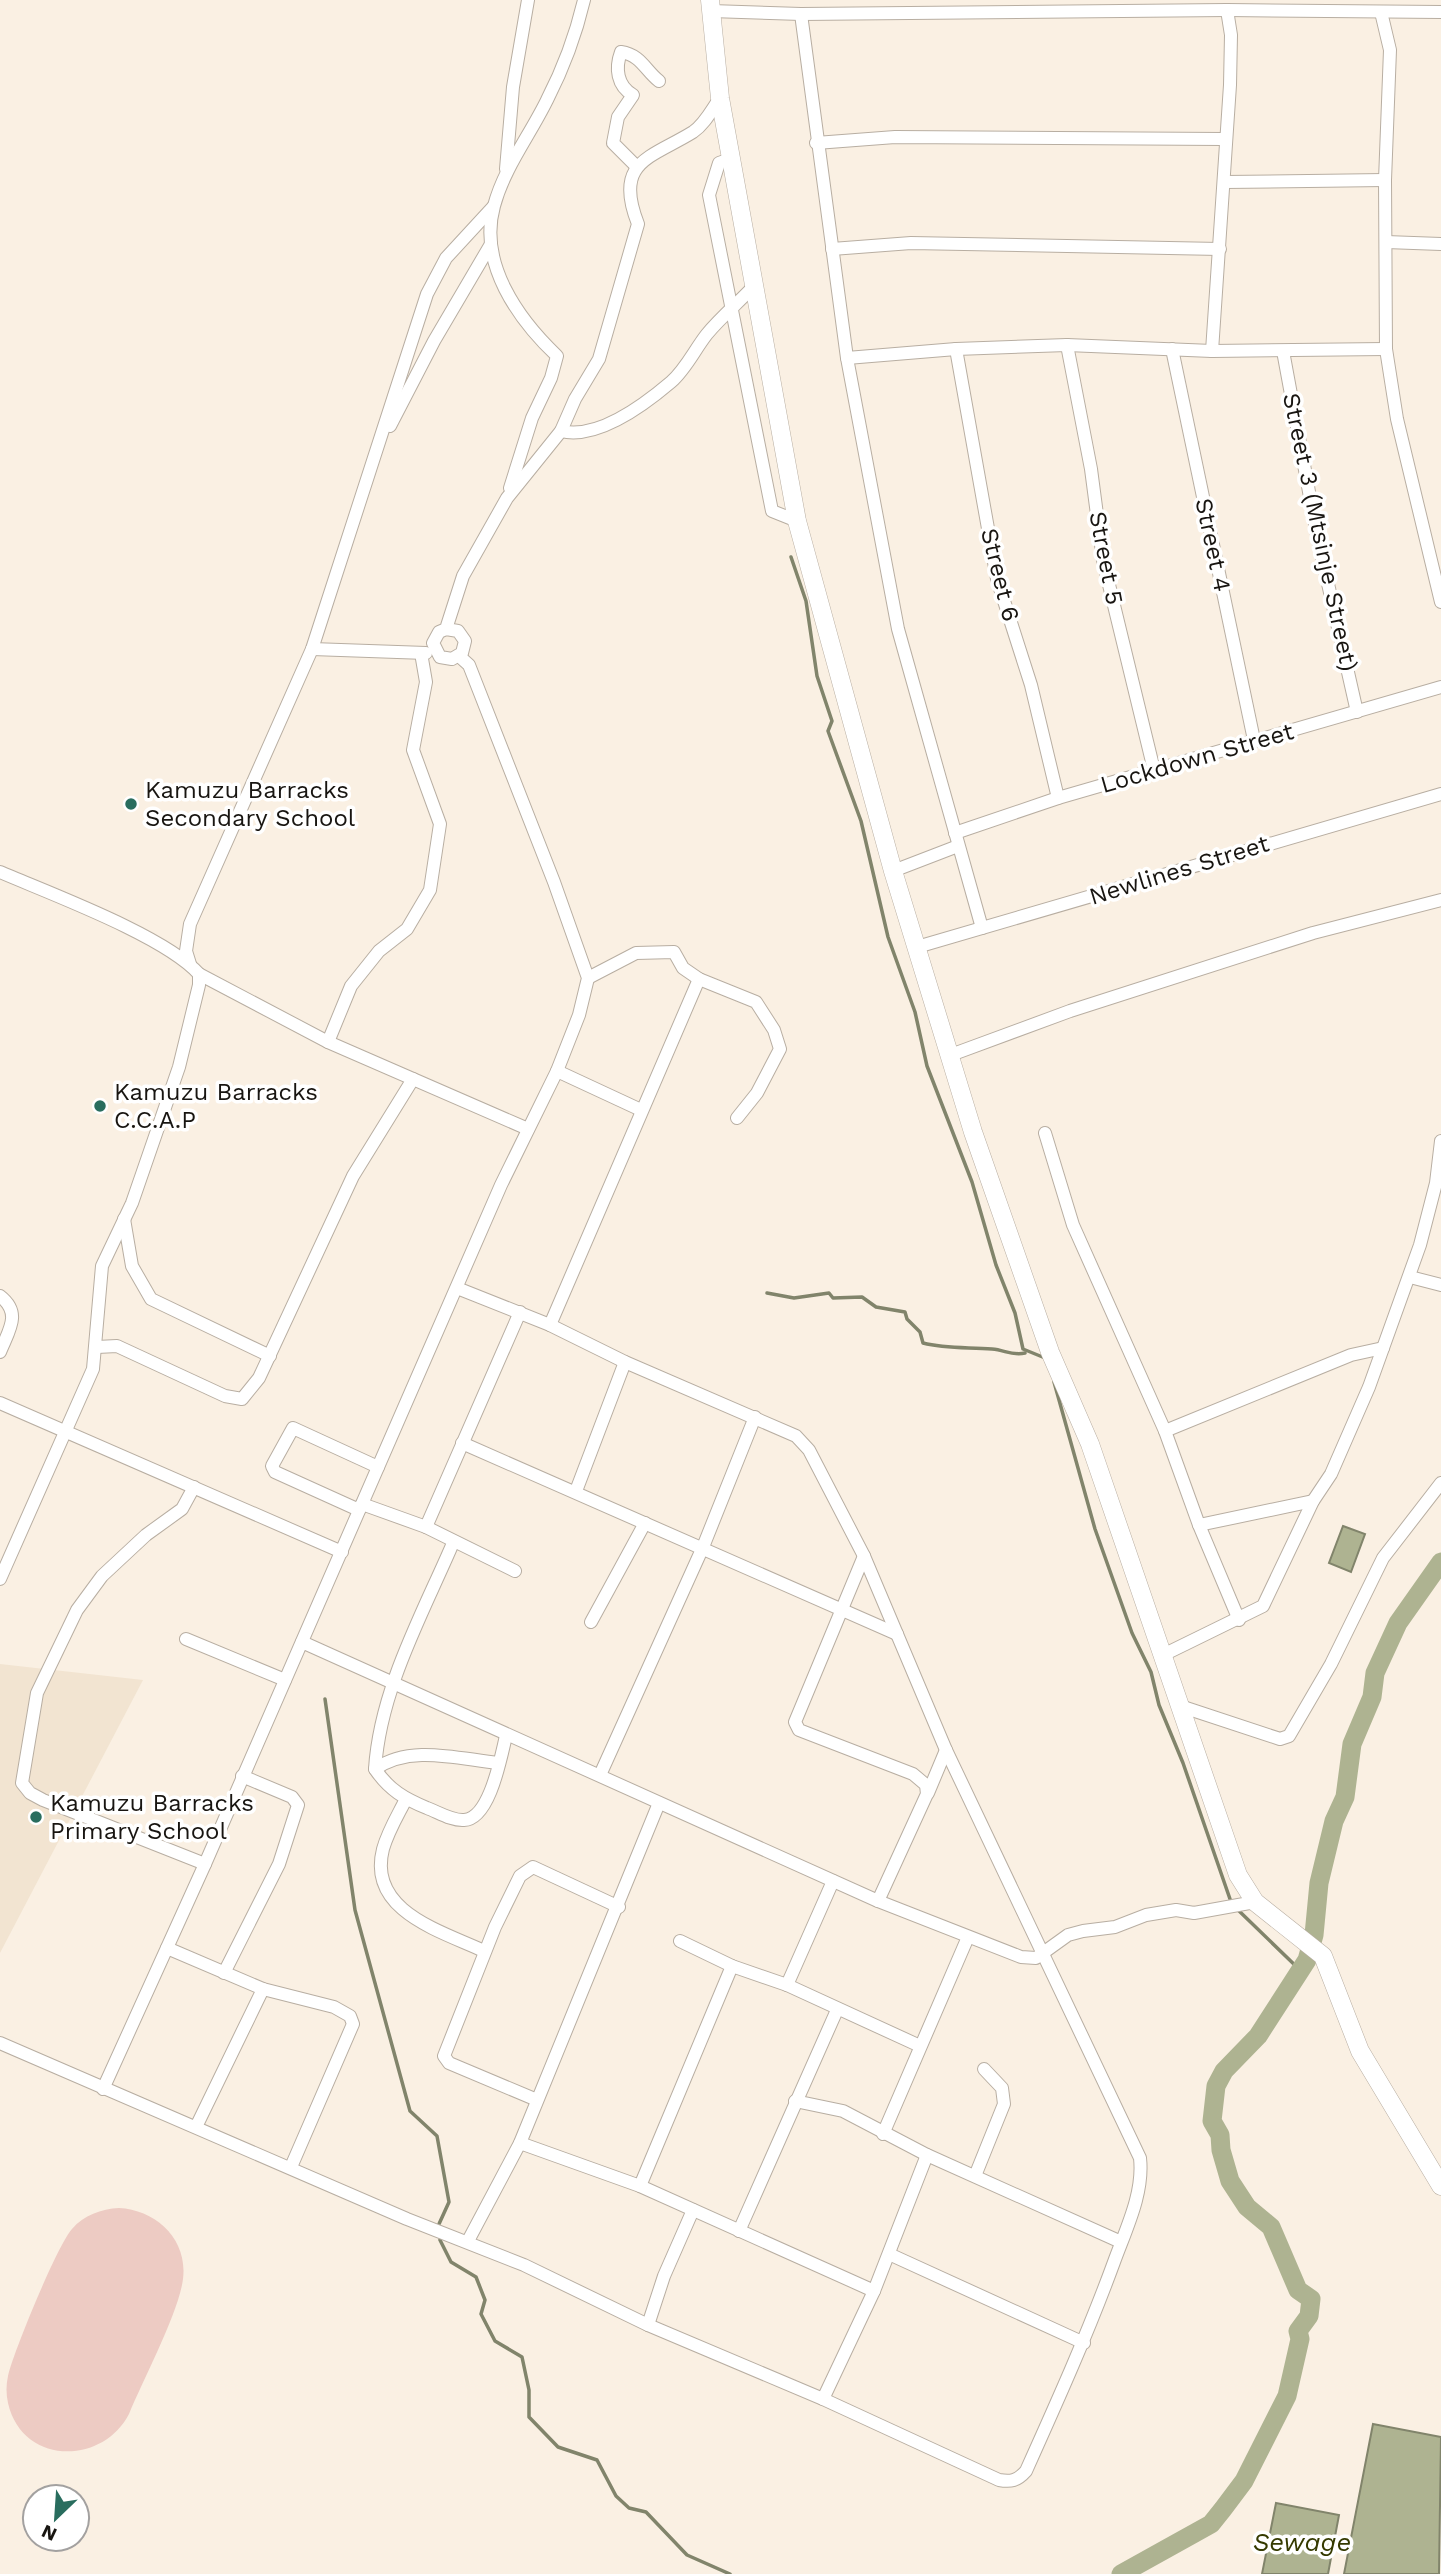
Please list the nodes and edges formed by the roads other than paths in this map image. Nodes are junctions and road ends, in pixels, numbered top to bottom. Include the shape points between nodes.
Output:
1 (528, 0) edge
2 (584, 0) edge
3 (1122, 5) edge
4 (710, 6) edge
5 (1227, 10) junction
6 (1381, 12) junction
7 (1441, 12) edge
8 (801, 14) junction
9 (659, 81) dead end
10 (720, 98) junction
11 (1224, 139) junction
12 (816, 142) junction
13 (730, 159) junction
14 (636, 166) junction
15 (505, 177) junction
16 (1385, 180) junction
17 (1224, 181) junction
18 (493, 207) junction
19 (1386, 243) junction
20 (491, 244) junction
21 (1441, 244) edge
22 (832, 248) junction
23 (1220, 249) junction
24 (753, 287) junction
25 (731, 309) junction
26 (1067, 345) junction
27 (956, 349) junction
28 (1172, 349) junction
29 (1386, 349) junction
30 (1212, 351) junction
31 (1283, 351) junction
32 (848, 358) junction
33 (561, 430) junction
34 (378, 444) junction
35 (507, 498) junction
36 (797, 521) junction
37 (1441, 602) edge
38 (446, 629) junction
39 (312, 649) junction
40 (421, 653) junction
41 (437, 654) junction
42 (459, 656) junction
43 (1441, 687) edge
44 (1357, 712) junction
45 (1254, 740) junction
46 (1154, 770) junction
47 (1441, 794) edge
48 (1058, 798) junction
49 (955, 833) junction
50 (958, 846) junction
51 (0, 872) edge
52 (893, 872) junction
53 (1441, 900) edge
54 (982, 928) junction
55 (917, 947) junction
56 (194, 969) junction
57 (588, 978) junction
58 (699, 979) junction
59 (328, 1042) junction
60 (947, 1056) junction
61 (557, 1071) junction
62 (413, 1079) junction
63 (641, 1110) junction
64 (737, 1118) dead end
65 (528, 1129) junction
66 (1045, 1133) dead end
67 (1441, 1141) edge
68 (124, 1219) junction
69 (1410, 1277) junction
70 (1441, 1285) edge
71 (457, 1288) junction
72 (0, 1296) edge
73 (520, 1312) junction
74 (550, 1325) junction
75 (97, 1347) junction
76 (1384, 1348) junction
77 (0, 1352) edge
78 (270, 1356) junction
79 (625, 1363) junction
80 (0, 1403) edge
81 (755, 1417) junction
82 (64, 1431) junction
83 (1165, 1431) junction
84 (462, 1443) junction
85 (378, 1467) junction
86 (1441, 1483) edge
87 (194, 1487) junction
88 (576, 1491) junction
89 (1313, 1501) junction
90 (361, 1507) junction
91 (645, 1523) junction
92 (1199, 1525) junction
93 (426, 1527) junction
94 (453, 1543) junction
95 (703, 1547) junction
96 (342, 1552) junction
97 (864, 1556) junction
98 (514, 1571) dead end
99 (0, 1579) edge
100 (840, 1608) junction
101 (1240, 1620) junction
102 (590, 1622) dead end
103 (897, 1634) junction
104 (186, 1639) dead end
105 (302, 1642) junction
106 (1163, 1655) junction
107 (285, 1679) junction
108 (395, 1684) junction
109 (1182, 1707) junction
110 (506, 1736) junction
111 (946, 1750) junction
112 (499, 1763) junction
113 (375, 1769) junction
114 (600, 1775) junction
115 (242, 1776) junction
116 (928, 1794) junction
117 (406, 1799) junction
118 (659, 1804) junction
119 (205, 1864) junction
120 (833, 1881) junction
121 (878, 1901) junction
122 (1255, 1902) junction
123 (619, 1907) junction
124 (968, 1937) junction
125 (680, 1941) dead end
126 (167, 1948) junction
127 (484, 1951) junction
128 (1044, 1954) junction
129 (732, 1966) junction
130 (224, 1973) junction
131 (788, 1985) junction
132 (263, 1989) junction
133 (837, 2010) junction
134 (0, 2043) edge
135 (920, 2046) junction
136 (984, 2069) dead end
137 (103, 2089) junction
138 (537, 2100) junction
139 (795, 2101) junction
140 (196, 2127) junction
141 (883, 2134) junction
142 (520, 2143) junction
143 (927, 2155) junction
144 (291, 2167) junction
145 (975, 2176) junction
146 (640, 2186) junction
147 (1441, 2186) edge
148 (693, 2210) junction
149 (739, 2231) junction
150 (468, 2241) junction
151 (1121, 2242) junction
152 (889, 2254) junction
153 (874, 2291) junction
154 (648, 2325) junction
155 (1084, 2343) junction
156 (824, 2399) junction

1 - 15 street via 513,87
2 - 15 street via 555,83
3 - 5 street
3 - 8 street
4 - 8 street
4 - 10 street
5 - 6 street
5 - 11 street via 1231,54
6 - 7 street
6 - 16 street via 1390,50
8 - 12 street
9 - 14 street via 643,62 621,52 619,78 624,90 633,95 618,117 613,143
10 - 13 street
10 - 14 street via 693,131
11 - 12 street via 895,137
11 - 17 street
12 - 22 street
13 - 24 street
13 - 25 street via 719,163 709,195
14 - 33 street via 631,207 638,224 599,359
15 - 18 street
16 - 17 street
16 - 19 street
17 - 23 street
18 - 20 street
18 - 34 street via 446,258 427,294
19 - 21 street
19 - 29 street
20 - 34 street
20 - 35 street via 507,296 557,356
22 - 23 street via 923,243
22 - 32 street
23 - 30 street
24 - 25 street
24 - 36 street
25 - 33 street via 673,380 629,412 575,434
25 - 36 street via 772,511
26 - 27 street
26 - 28 street
26 - 46 street, Street 5 via 1103,559
27 - 32 street
27 - 48 street, Street 6 via 997,579 1031,685
28 - 30 street
28 - 45 street, Street 4
29 - 31 street
29 - 37 street via 1400,432
30 - 31 street
31 - 44 street, Street 3 (Mtsinje Street) via 1317,535
32 - 49 street via 898,629
33 - 35 street
34 - 39 street
35 - 38 street via 463,576
36 - 52 street
38 - 41 street via 434,639
38 - 42 street via 463,637
39 - 40 street
39 - 56 street via 190,924 186,951
40 - 41 street
40 - 59 street via 426,682 413,750 440,824 430,890 407,929 379,951 351,986
41 - 42 street via 448,659
42 - 57 street via 469,665
43 - 44 street, Lockdown Street
44 - 45 street, Lockdown Street
45 - 46 street, Lockdown Street
46 - 48 street, Lockdown Street
47 - 54 street, Newlines Street
48 - 49 street, Lockdown Street
49 - 50 street
50 - 52 street
50 - 54 street
51 - 56 street via 179,955
52 - 55 street
53 - 60 street via 1313,933
54 - 55 street, Newlines Street
55 - 60 street
56 - 59 street
56 - 68 street via 198,999 187,1042
57 - 58 street via 649,951 674,952 683,968
57 - 61 street via 577,1023
58 - 63 street
58 - 64 street via 756,1002 780,1042 757,1093
59 - 62 street
60 - 106 street via 1050,1352 1090,1444
61 - 63 street
61 - 65 street
62 - 65 street
62 - 78 street via 353,1176
63 - 74 street
65 - 71 street
66 - 83 street via 1073,1225
67 - 69 street via 1436,1183
68 - 75 street via 100,1273
68 - 78 street via 132,1266 151,1299
69 - 70 street
69 - 76 street
71 - 73 street
71 - 85 street
72 - 77 street via 14,1319
73 - 74 street
73 - 84 street
74 - 79 street
75 - 78 street via 117,1346 237,1400 251,1391
75 - 82 street via 93,1369
76 - 83 street via 1339,1359
76 - 89 street via 1331,1474
79 - 81 street
79 - 88 street
80 - 82 street
81 - 95 street
81 - 97 street via 796,1436 809,1450
82 - 87 street
82 - 99 street
83 - 92 street
84 - 88 street
84 - 93 street
85 - 90 street
85 - 90 street via 293,1428 272,1466 275,1472
86 - 109 street via 1383,1558 1331,1664 1289,1736 1280,1739
87 - 96 street
87 - 119 street via 182,1509 145,1535 103,1576 77,1610 37,1693 22,1783 43,1800
88 - 91 street
89 - 92 street
89 - 101 street via 1263,1606
90 - 93 street
90 - 96 street
91 - 95 street
91 - 102 street
92 - 101 street
93 - 94 street
94 - 98 street
94 - 108 street
95 - 100 street
95 - 114 street
96 - 105 street
97 - 100 street
97 - 103 street
100 - 103 street
100 - 116 street via 796,1727 913,1774 926,1785
101 - 106 street
103 - 111 street
104 - 107 street
105 - 107 street
105 - 108 street
106 - 109 street
107 - 115 street
108 - 110 street
108 - 113 street via 377,1745
109 - 122 street via 1238,1875
110 - 112 street
110 - 114 street
111 - 116 street
111 - 128 street
112 - 113 street via 415,1754 392,1758
112 - 117 street via 492,1787 473,1818 463,1821
113 - 117 street via 386,1786
114 - 118 street
115 - 119 street
115 - 130 street via 292,1797 298,1805 279,1864
116 - 121 street
117 - 127 street via 382,1852 387,1889 404,1913
118 - 120 street
118 - 123 street
119 - 126 street
120 - 121 street
120 - 131 street
121 - 124 street
122 - 128 street via 1194,1913 1176,1910 1146,1915 1115,1927 1068,1935
122 - 147 street via 1322,1956 1360,2051
123 - 127 street via 533,1867 520,1876
123 - 138 street
124 - 128 street via 1029,1958
124 - 135 street
125 - 129 street
126 - 130 street
126 - 137 street
127 - 138 street via 444,2056 449,2063
128 - 151 street via 1140,2158 1140,2182
129 - 131 street
129 - 146 street
130 - 132 street
131 - 133 street
132 - 140 street
132 - 144 street via 344,2011 353,2024
133 - 135 street
133 - 139 street
134 - 137 street
135 - 141 street
136 - 145 street via 1002,2088 1004,2104
137 - 140 street
138 - 142 street
139 - 141 street via 843,2111
139 - 149 street
140 - 144 street
141 - 143 street
142 - 146 street
142 - 150 street
143 - 145 street
143 - 152 street
144 - 150 street
145 - 151 street
146 - 148 street
148 - 149 street
148 - 154 street
149 - 153 street
150 - 154 street
151 - 155 street
152 - 153 street
152 - 155 street
153 - 156 street
154 - 156 street
155 - 156 street via 1026,2471 1010,2482

